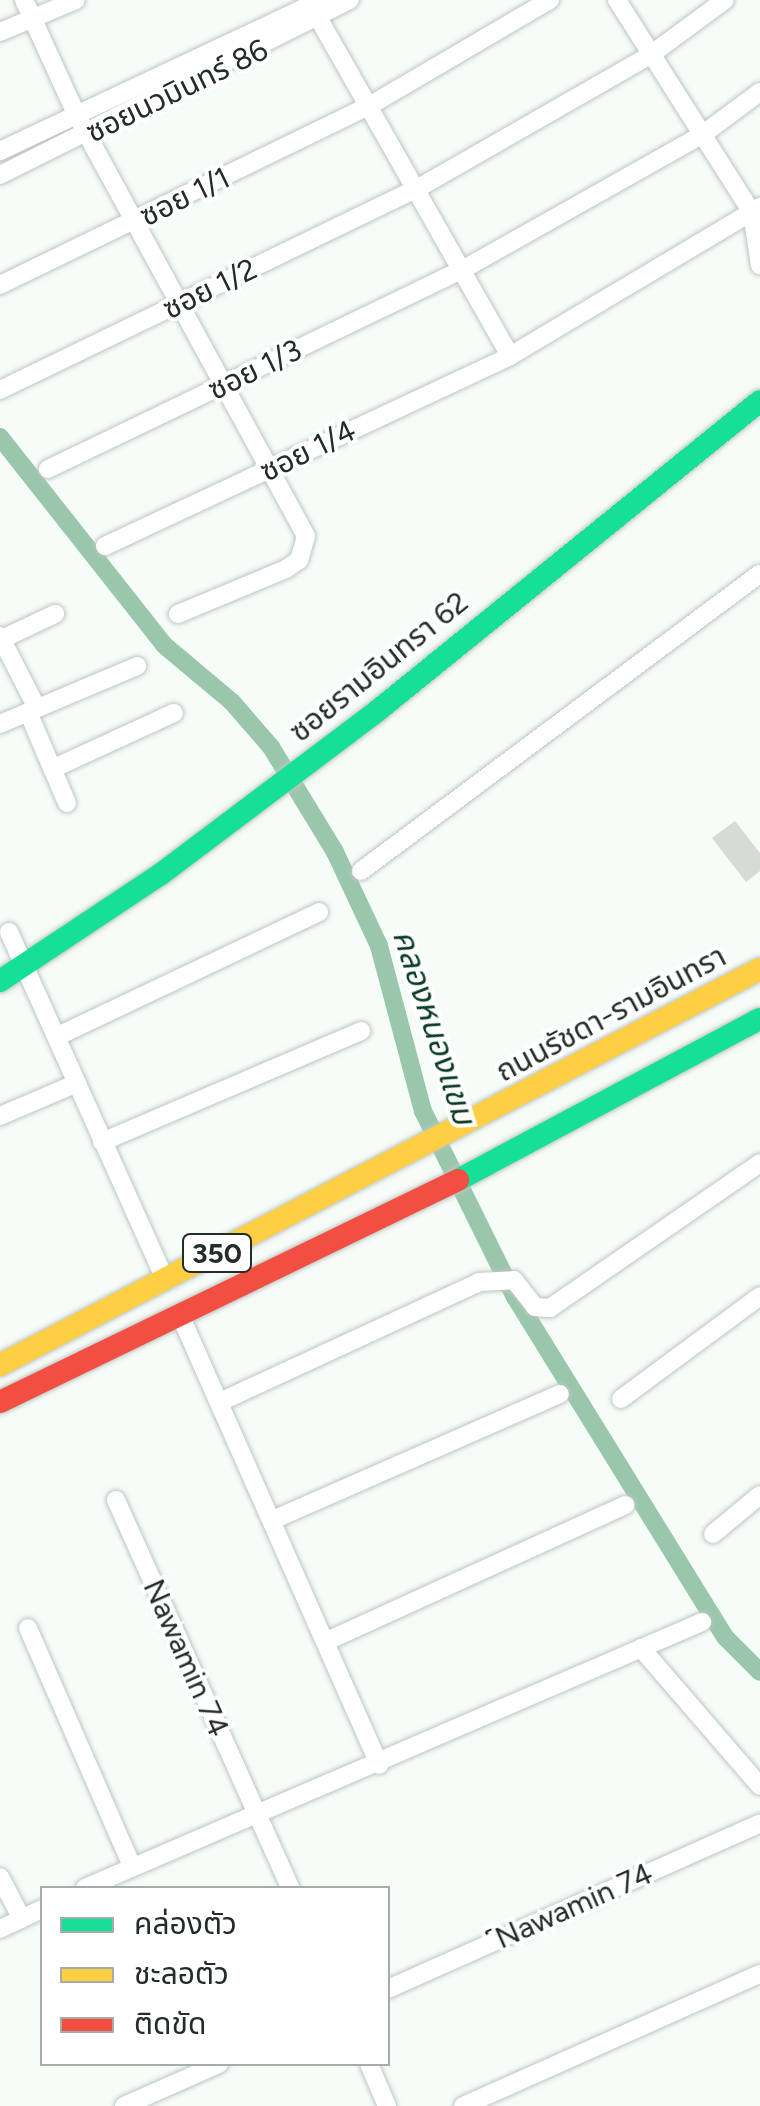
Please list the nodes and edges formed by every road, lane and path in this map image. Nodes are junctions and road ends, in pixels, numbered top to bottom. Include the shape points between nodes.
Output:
1 (24, 0) edge
2 (76, 0) edge
3 (350, 0) edge
4 (550, 0) edge
5 (617, 0) edge
6 (725, 0) edge
7 (315, 7) edge
8 (29, 21) junction
9 (0, 32) edge
10 (649, 56) junction
11 (760, 92) edge
12 (369, 106) junction
13 (78, 116) junction
14 (88, 135) junction
15 (702, 135) junction
16 (0, 151) edge
17 (0, 175) edge
18 (420, 188) junction
19 (756, 210) edge
20 (136, 222) junction
21 (760, 265) edge
22 (462, 270) junction
23 (0, 285) edge
24 (179, 304) junction
25 (510, 356) junction
26 (227, 384) junction
27 (0, 390) edge
28 (758, 408) edge
29 (275, 467) junction
30 (48, 469) dead end
31 (106, 546) dead end
32 (760, 574) edge
33 (55, 614) dead end
34 (178, 614) dead end
35 (1, 638) edge
36 (138, 666) dead end
37 (32, 710) junction
38 (174, 713) dead end
39 (0, 724) edge
40 (52, 769) junction
41 (67, 803) dead end
42 (361, 871) dead end
43 (320, 912) dead end
44 (9, 932) dead end
45 (24, 962) junction
46 (760, 969) edge
47 (0, 981) edge
48 (760, 1019) edge
49 (361, 1031) dead end
50 (58, 1036) junction
51 (77, 1083) junction
52 (0, 1116) edge
53 (102, 1142) junction
54 (760, 1163) edge
55 (165, 1280) junction
56 (760, 1296) edge
57 (180, 1315) junction
58 (3, 1362) edge
59 (61, 1372) junction
60 (560, 1394) dead end
61 (621, 1399) dead end
62 (222, 1401) junction
63 (0, 1402) edge
64 (0, 1414) edge
65 (760, 1496) edge
66 (116, 1500) dead end
67 (625, 1505) dead end
68 (275, 1519) junction
69 (713, 1534) dead end
70 (702, 1622) dead end
71 (28, 1628) dead end
72 (327, 1640) junction
73 (641, 1648) junction
74 (379, 1764) junction
75 (760, 1786) edge
76 (256, 1816) junction
77 (760, 1823) edge
78 (132, 1866) junction
79 (0, 1876) edge
80 (89, 1886) edge
81 (289, 1886) edge
82 (40, 1910) edge
83 (22, 1919) junction
84 (0, 1929) edge
85 (760, 1974) edge
86 (390, 1988) edge
87 (214, 2066) edge
88 (370, 2066) edge
89 (124, 2106) edge
90 (387, 2106) edge
91 (463, 2106) edge

1 - 8 street
2 - 8 street
3 - 7 street, ซอยนวมินทร์ 86
4 - 12 street, ซอย 1/1
5 - 10 street
6 - 10 street, ซอย 1/2
7 - 12 street
7 - 13 street, ซอยนวมินทร์ 86
7 - 14 street, ซอยนวมินทร์ 86
8 - 9 street
8 - 13 street
10 - 15 street
10 - 18 street, ซอย 1/2
11 - 15 street, ซอย 1/3
12 - 18 street
12 - 20 street, ซอย 1/1
13 - 14 street
13 - 16 street, ซอยนวมินทร์ 86
14 - 17 street, ซอยนวมินทร์ 86
14 - 20 street
15 - 19 street
15 - 22 street, ซอย 1/3
18 - 22 street
18 - 24 street, ซอย 1/2
19 - 21 street
19 - 25 street, ซอย 1/4
20 - 23 street, ซอย 1/1
20 - 24 street
22 - 25 street
22 - 26 street, ซอย 1/3
24 - 26 street
24 - 27 street, ซอย 1/2
25 - 29 street, ซอย 1/4
26 - 29 street
26 - 30 street, ซอย 1/3
28 - 45 main road, ซอยรามอินทรา 62 via 289,778
29 - 31 street, ซอย 1/4
29 - 34 street via 306,536 299,560
32 - 42 street
33 - 35 street
35 - 37 street
36 - 37 street
37 - 39 street
37 - 40 street
38 - 40 street
40 - 41 street
43 - 50 street
44 - 45 street
45 - 47 main road, ซอยรามอินทรา 62
45 - 50 street
46 - 55 main road, ถนนรัชดา-รามอินทรา / 350
48 - 57 main road, 350 via 470,1174
49 - 53 street
50 - 51 street
51 - 52 street
51 - 53 street
53 - 55 street
54 - 62 street via 550,1308 535,1308 514,1280 479,1282
55 - 58 main road, ถนนรัชดา-รามอินทรา / 350
56 - 61 street
57 - 59 main road, 350
57 - 62 street
59 - 63 main road, 350
59 - 64 main road, 350
60 - 68 street
62 - 68 street
65 - 69 street
66 - 76 street, Nawamin 74
67 - 72 street
68 - 72 street
70 - 73 street
71 - 78 street
72 - 74 street
73 - 74 street
73 - 75 street
74 - 76 street
76 - 78 street
76 - 81 street, Nawamin 74
77 - 86 street, ์Nawamin 74
78 - 80 street
79 - 83 street
82 - 83 street
83 - 84 street
85 - 91 street
87 - 89 street
88 - 90 street

